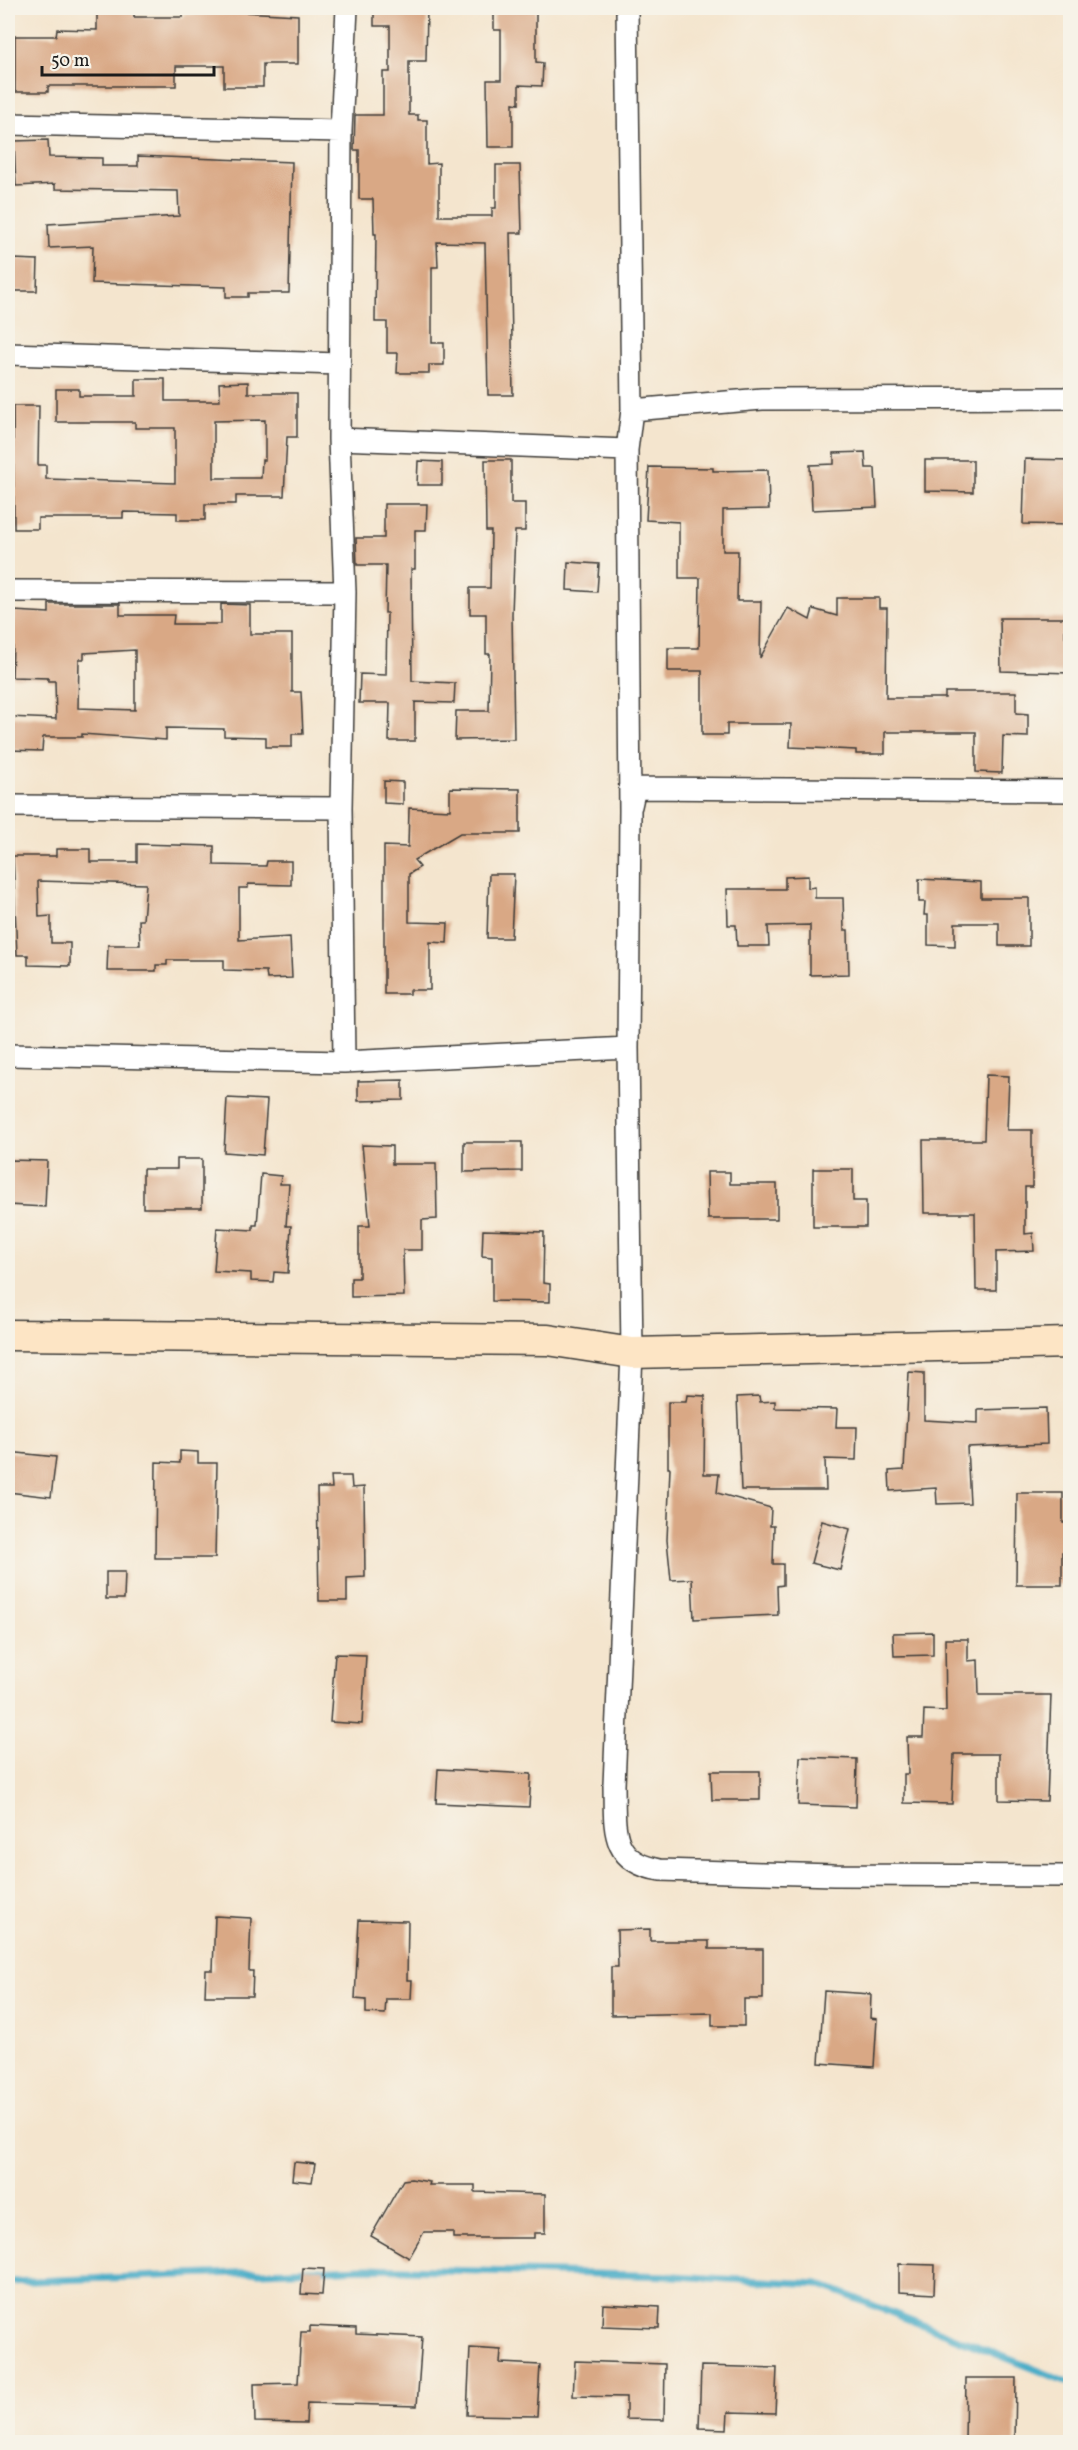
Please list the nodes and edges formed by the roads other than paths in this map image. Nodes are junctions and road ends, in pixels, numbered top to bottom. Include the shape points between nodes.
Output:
1 (347, 8) edge
2 (627, 8) edge
3 (8, 124) edge
4 (341, 131) junction
5 (8, 354) edge
6 (340, 364) junction
7 (1071, 398) edge
8 (632, 410) junction
9 (339, 439) junction
10 (627, 450) junction
11 (8, 591) edge
12 (345, 592) junction
13 (1071, 791) edge
14 (8, 806) edge
15 (340, 808) junction
16 (630, 810) junction
17 (628, 1048) junction
18 (8, 1055) edge
19 (344, 1062) junction
20 (8, 1335) edge
21 (1071, 1343) edge
22 (632, 1353) junction
23 (1071, 1876) edge

1 - 4 street
2 - 8 street
3 - 4 street
4 - 6 street
5 - 6 street
6 - 9 street
7 - 8 street via 762,399
8 - 10 street
9 - 10 street
9 - 12 street
10 - 16 street
11 - 12 street
12 - 15 street
13 - 16 street via 635,788
14 - 15 street
15 - 19 street
16 - 17 street
17 - 19 street
17 - 22 street
18 - 19 street
20 - 22 street via 548,1340
21 - 22 street
22 - 23 street via 614,1785 615,1833 626,1856 650,1869 733,1874

